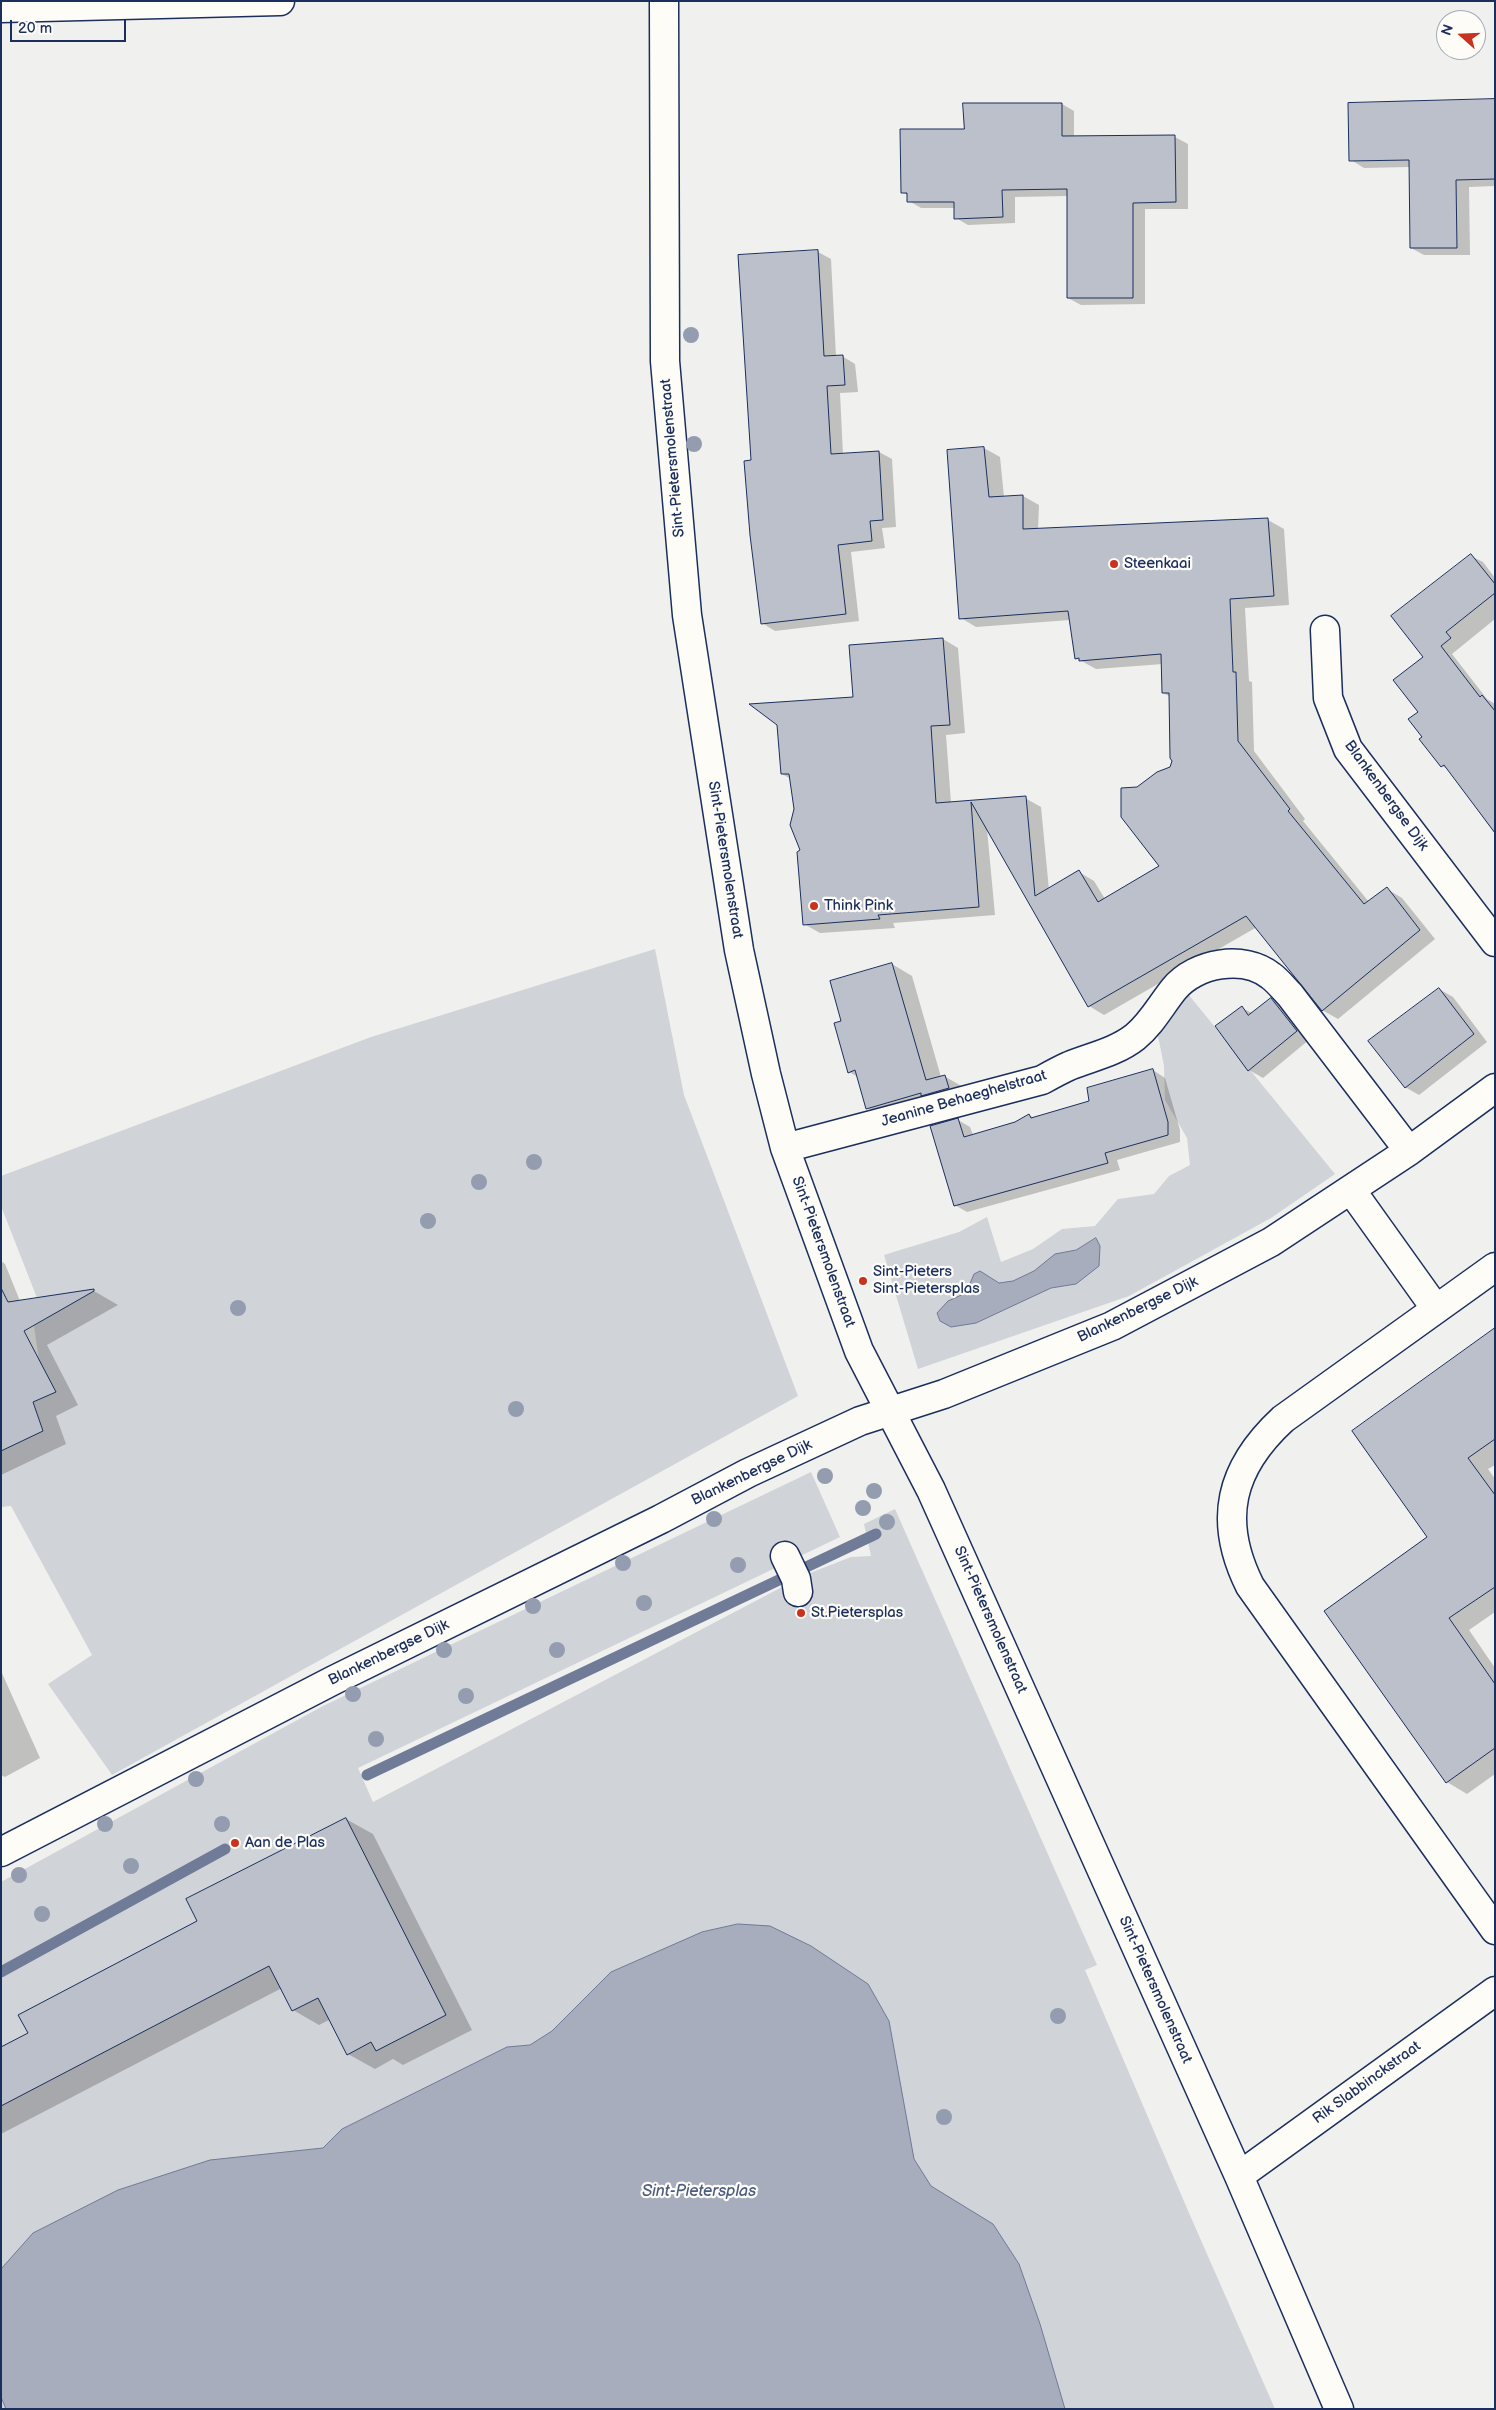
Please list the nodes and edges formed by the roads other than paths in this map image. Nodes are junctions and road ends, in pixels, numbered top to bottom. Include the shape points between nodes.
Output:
1 (280, 1) edge
2 (664, 1) edge
3 (1, 8) edge
4 (1325, 630) dead end
5 (1495, 942) edge
6 (1495, 1088) edge
7 (785, 1148) junction
8 (1409, 1151) junction
9 (1351, 1190) junction
10 (1495, 1267) edge
11 (1436, 1309) junction
12 (890, 1411) junction
13 (1, 1852) edge
14 (1495, 1930) edge
15 (1495, 1991) edge
16 (1239, 2176) junction
17 (1339, 2409) edge

1 - 3 street
2 - 7 street, Sint-Pietersmolenstraat via 665,361 688,615 739,950
4 - 5 street, Blankenbergse Dijk via 1328,698 1348,749
6 - 8 street, Blankenbergse Dijk
7 - 8 street, Jeanine Behaeghelstraat via 1042,1080 1068,1066 1113,1050 1135,1037 1152,1020 1175,987 1192,973 1211,966 1234,964 1253,967 1270,975 1290,995
7 - 12 street, Sint-Pietersmolenstraat via 859,1351
8 - 9 street, Blankenbergse Dijk
9 - 11 street
9 - 12 street, Blankenbergse Dijk via 1271,1242 1112,1326 944,1394
10 - 11 street
11 - 14 street via 1264,1436 1238,1480 1232,1505 1232,1526 1240,1567 1250,1586
12 - 13 street, Blankenbergse Dijk via 860,1421 748,1473 334,1680
12 - 16 street, Sint-Pietersmolenstraat via 931,1490
15 - 16 street, Rik Slabbinckstraat
16 - 17 street, Sint-Pietersmolenstraat

